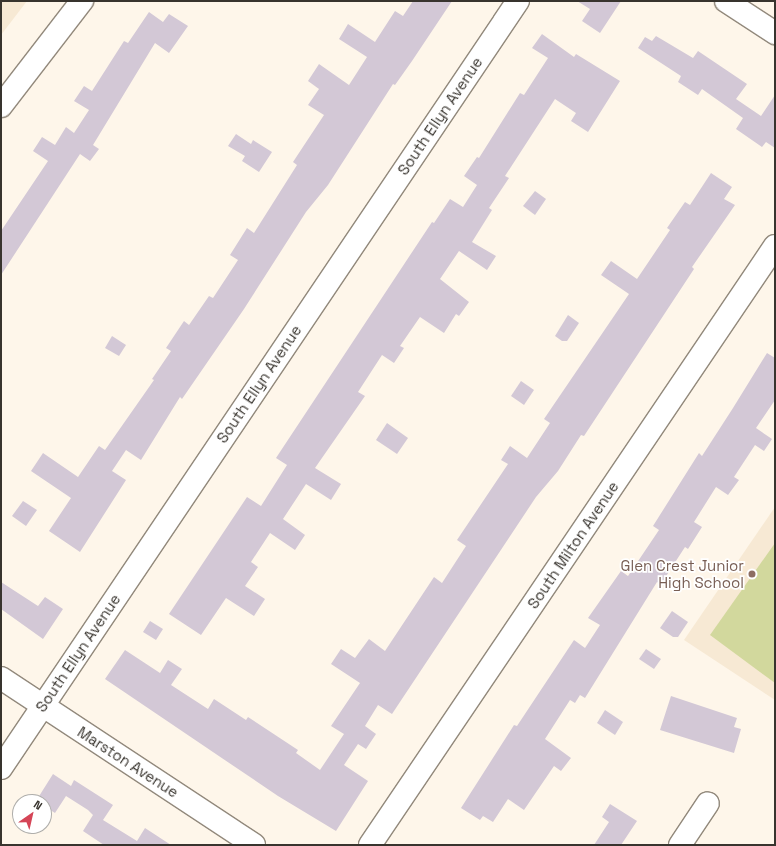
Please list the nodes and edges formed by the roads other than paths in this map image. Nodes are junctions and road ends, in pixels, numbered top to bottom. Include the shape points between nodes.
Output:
1 (82, 1) edge
2 (518, 1) edge
3 (726, 1) edge
4 (775, 33) edge
5 (1, 106) edge
6 (775, 246) edge
7 (1, 678) edge
8 (42, 706) junction
9 (1, 768) edge
10 (708, 804) dead end
11 (254, 845) edge
12 (370, 845) edge
13 (680, 845) edge

1 - 5 street
2 - 8 street, South Ellyn Avenue
3 - 4 street
6 - 12 street, South Milton Avenue
7 - 8 street, Marston Avenue
8 - 9 street, South Ellyn Avenue
8 - 11 street, Marston Avenue
10 - 13 street

